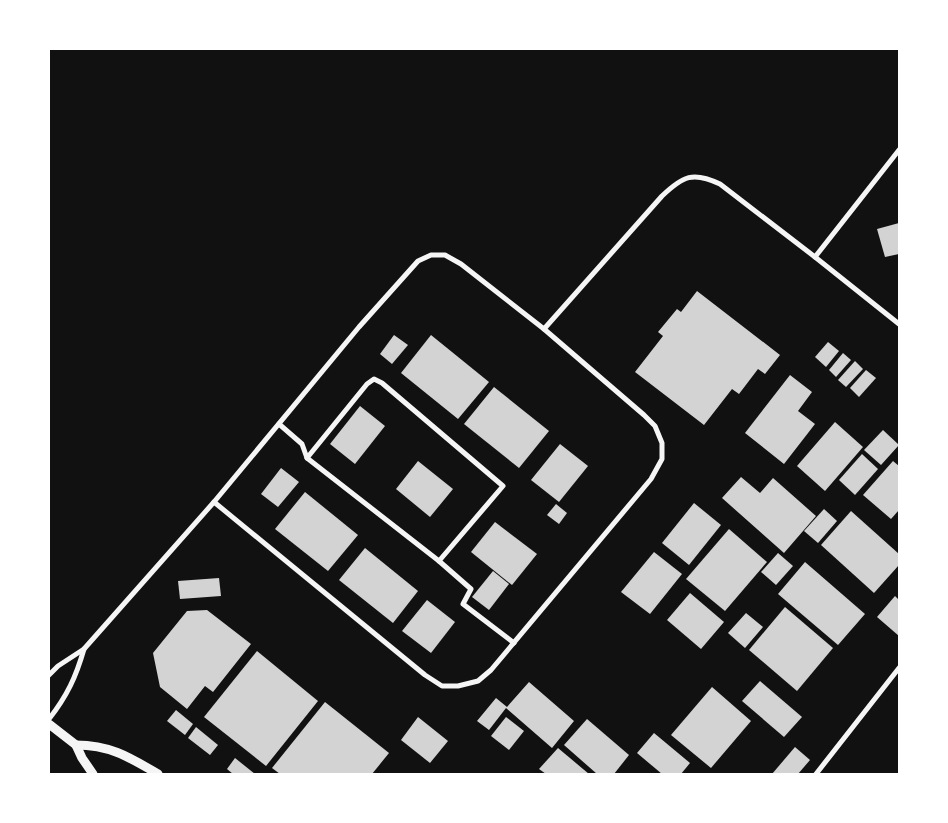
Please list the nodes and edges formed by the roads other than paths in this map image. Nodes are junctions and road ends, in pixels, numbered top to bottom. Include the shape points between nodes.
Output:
1 (899, 150) edge
2 (815, 257) junction
3 (899, 324) edge
4 (544, 329) junction
5 (279, 424) junction
6 (308, 458) junction
7 (214, 502) junction
8 (439, 561) junction
9 (514, 643) junction
10 (84, 649) junction
11 (899, 668) edge
12 (49, 675) edge
13 (49, 719) edge
14 (49, 724) edge
15 (76, 744) junction
16 (93, 774) edge
17 (158, 774) edge
18 (816, 774) edge

1 - 2 street
2 - 3 street
2 - 4 street via 720,184 708,178 685,178 662,196
4 - 5 street via 461,264 445,256 431,255 418,261 407,272
4 - 9 street via 655,426 662,443 662,459 651,479
5 - 6 street via 302,444
5 - 7 street
6 - 8 street
6 - 8 street via 367,384 374,379 382,383 503,486
7 - 9 street via 442,686 458,686 478,680 492,670
7 - 10 street
8 - 9 street via 471,589 464,604
10 - 12 street
10 - 13 street via 67,694
11 - 18 street
14 - 15 street
15 - 16 street
15 - 17 street via 114,750

